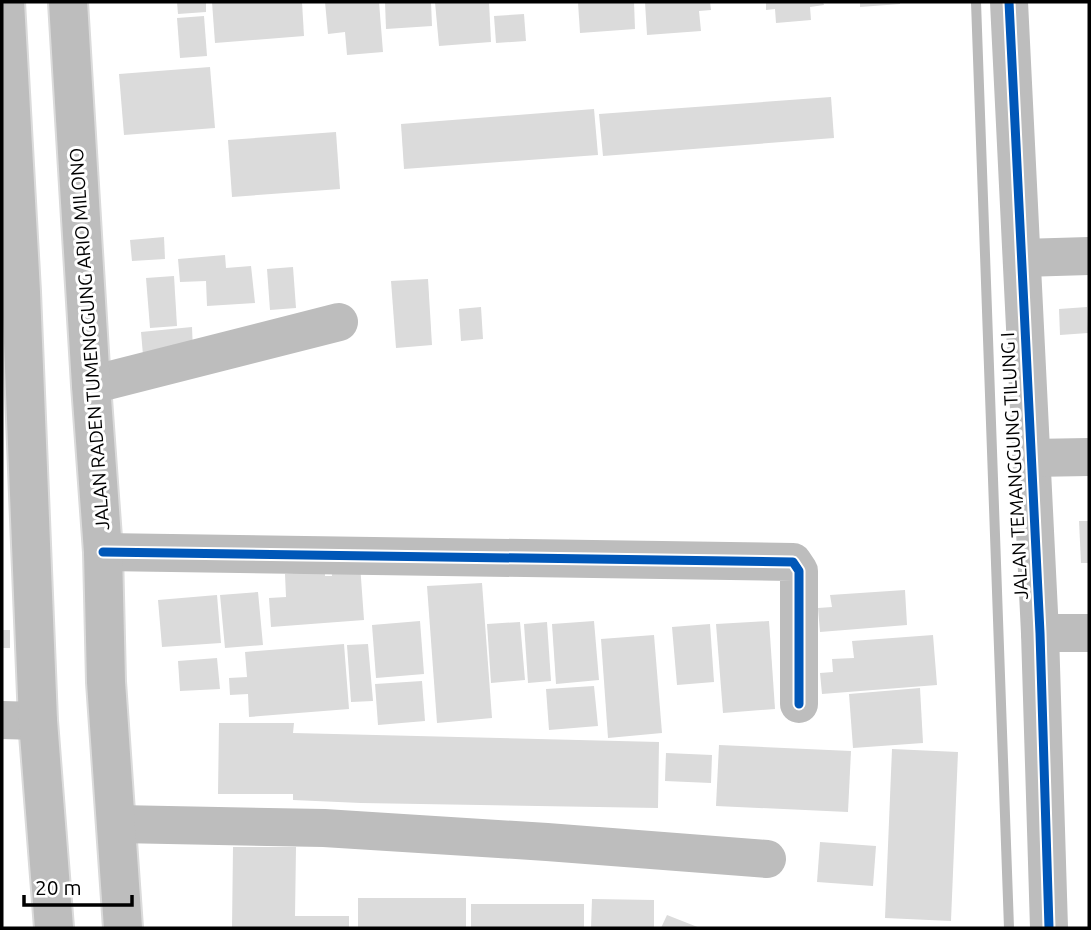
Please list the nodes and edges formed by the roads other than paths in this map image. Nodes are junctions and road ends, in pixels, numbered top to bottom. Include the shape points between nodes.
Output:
1 (5, 2) edge
2 (68, 2) edge
3 (1009, 2) edge
4 (7, 107) edge
5 (1089, 256) edge
6 (1022, 258) junction
7 (11, 292) edge
8 (339, 322) dead end
9 (90, 385) junction
10 (1089, 457) edge
11 (1031, 458) junction
12 (103, 552) junction
13 (1040, 632) junction
14 (1089, 632) edge
15 (799, 704) dead end
16 (20, 721) edge
17 (118, 824) junction
18 (767, 859) dead end
19 (54, 928) edge
20 (123, 928) edge
21 (1049, 928) edge

1 - 4 main road
2 - 9 main road, JALAN RADEN TUMENGGUNG ARIO MILONO
3 - 6 main road, JALAN TEMANGGUNG TILUNG I
4 - 7 main road
5 - 6 main road
6 - 11 main road, JALAN TEMANGGUNG TILUNG I
7 - 16 main road
8 - 9 main road
9 - 12 main road, JALAN RADEN TUMENGGUNG ARIO MILONO
10 - 11 main road
11 - 13 main road, JALAN TEMANGGUNG TILUNG I
12 - 15 main road via 793,562 799,571
12 - 17 main road, JALAN RADEN TUMENGGUNG ARIO MILONO via 106,682
13 - 14 main road
13 - 21 main road, JALAN TEMANGGUNG TILUNG I
16 - 19 main road
17 - 18 main road via 324,828
17 - 20 main road, JALAN RADEN TUMENGGUNG ARIO MILONO

